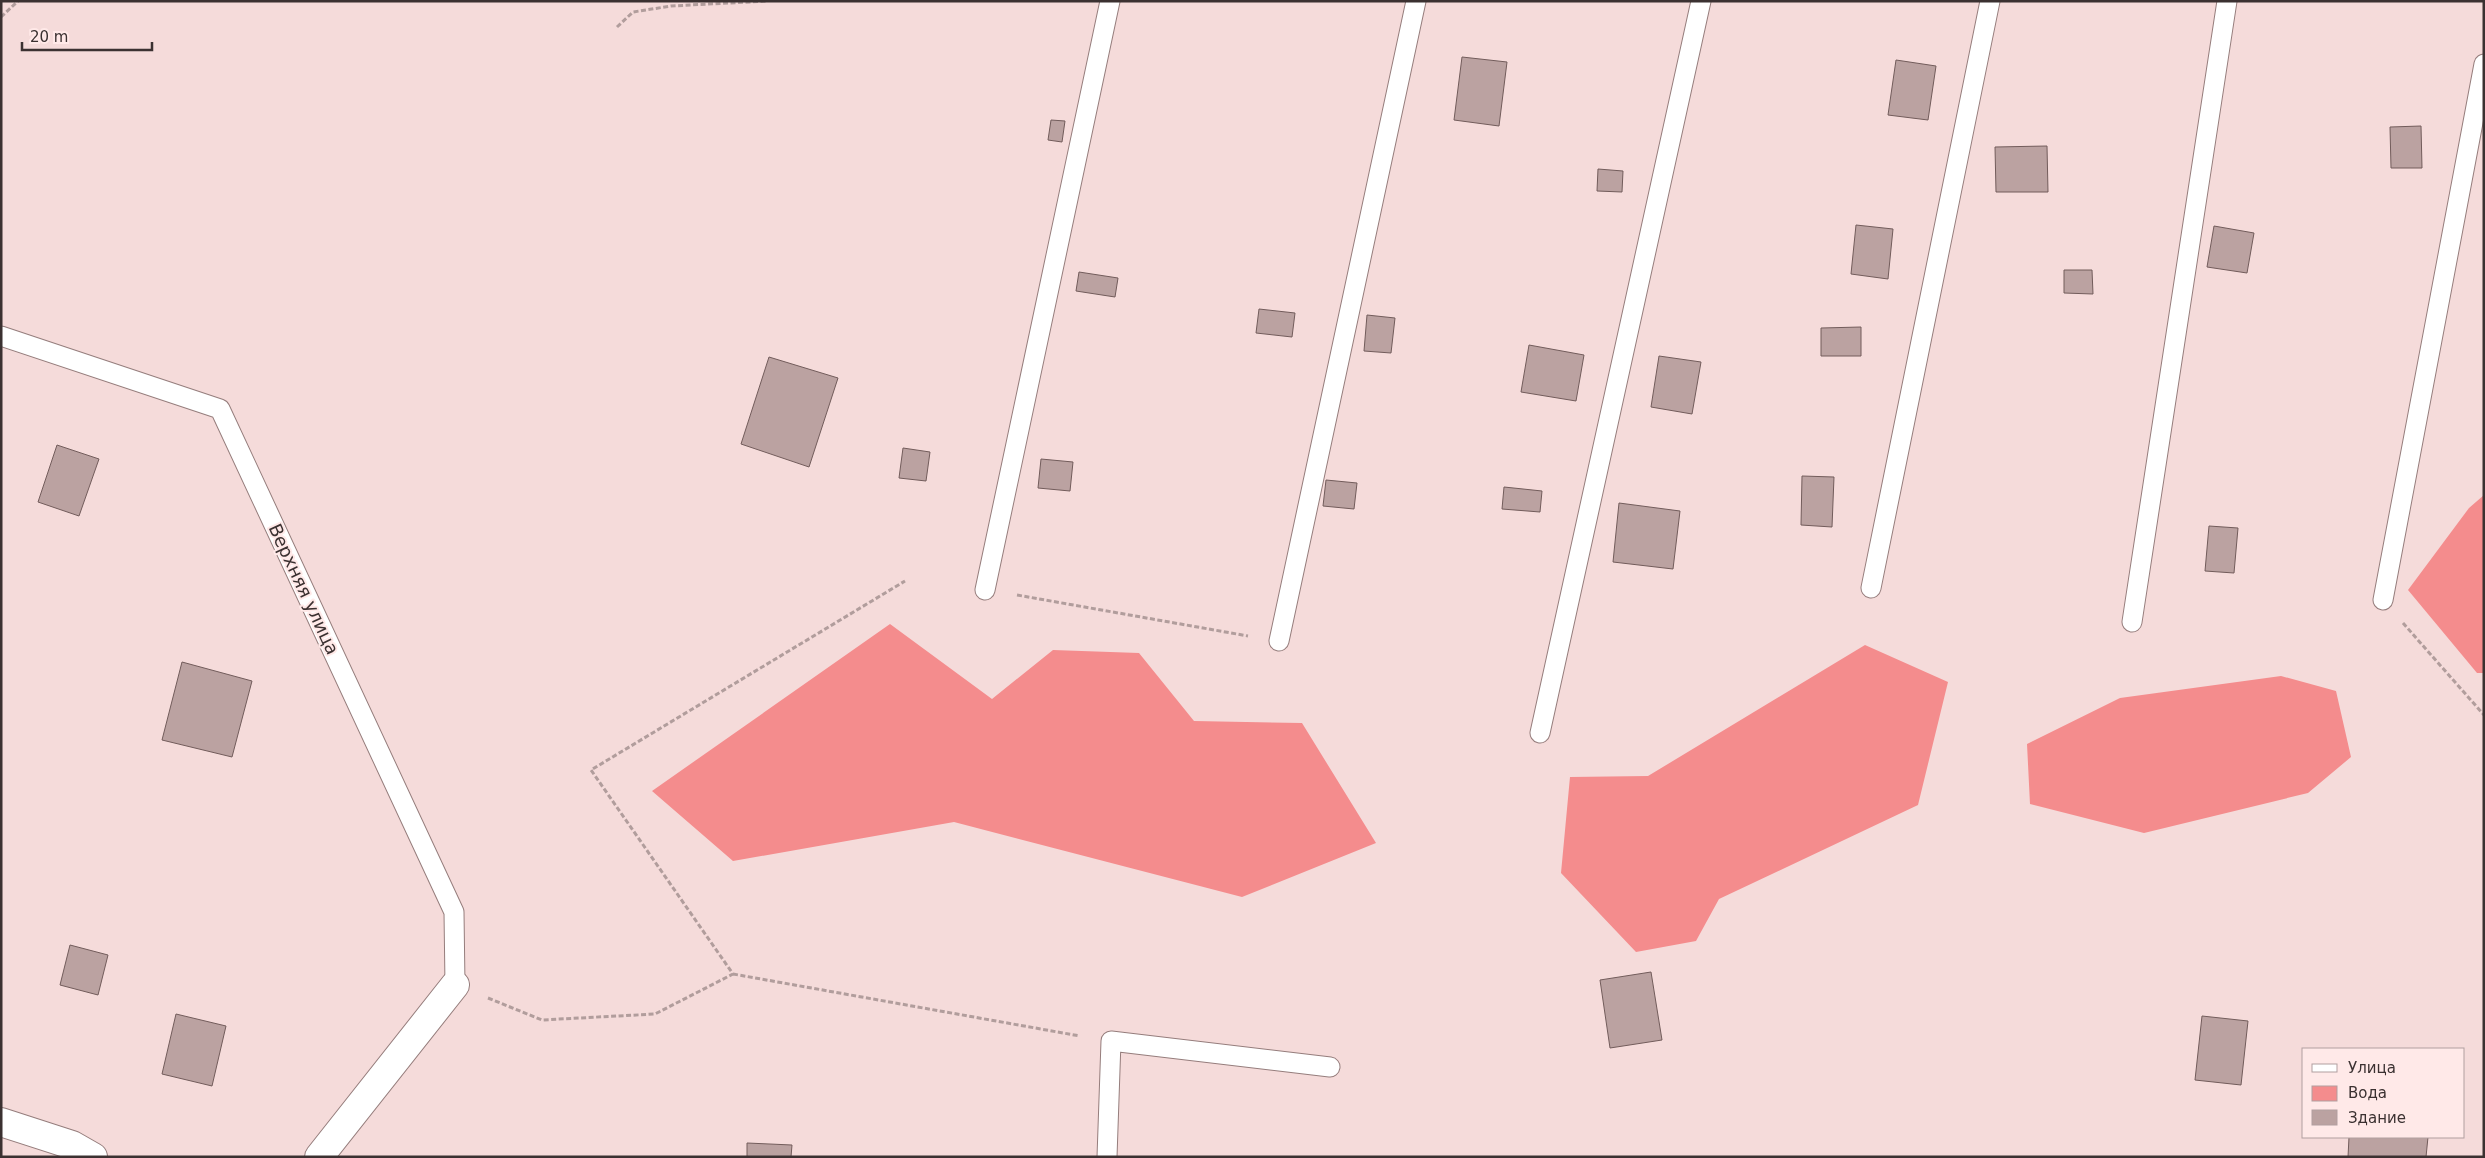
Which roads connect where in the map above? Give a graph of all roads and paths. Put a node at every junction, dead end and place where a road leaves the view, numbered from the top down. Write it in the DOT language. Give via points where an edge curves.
graph roads {
  1 [pos="18,1"];
  2 [pos="768,1"];
  3 [pos="1110,1"];
  4 [pos="1416,1"];
  5 [pos="1701,1"];
  6 [pos="1990,1"];
  7 [pos="2227,1"];
  8 [pos="1,18"];
  9 [pos="617,28"];
  10 [pos="2484,64"];
  11 [pos="1,336"];
  12 [pos="905,581"];
  13 [pos="1871,588"];
  14 [pos="985,590"];
  15 [pos="2383,600"];
  16 [pos="2132,622"];
  17 [pos="1279,642"];
  18 [pos="2484,715"];
  19 [pos="1540,733"];
  20 [pos="733,974"];
  21 [pos="455,985"];
  22 [pos="1111,1041"];
  23 [pos="1330,1067"];
  24 [pos="1,1122"];
  25 [pos="93,1157"];
  26 [pos="319,1157"];
  27 [pos="1107,1157"];
  1 -- 8 [label="path"];
  2 -- 9 [label="path" via="672,6 633,12"];
  3 -- 14 [label="lane"];
  4 -- 17 [label="lane"];
  5 -- 19 [label="lane"];
  6 -- 13 [label="lane"];
  7 -- 16 [label="lane"];
  10 -- 15 [label="lane"];
  11 -- 21 [label="lane, Верхняя улица" via="220,408 454,912"];
  12 -- 20 [label="path" via="591,770"];
  14 -- 17 [label="path"];
  15 -- 18 [label="path"];
  20 -- 21 [label="path" via="655,1014 542,1020"];
  20 -- 22 [label="path"];
  21 -- 26 [label="street"];
  22 -- 23 [label="lane"];
  22 -- 27 [label="lane"];
  24 -- 25 [label="street" via="72,1145"];
}
